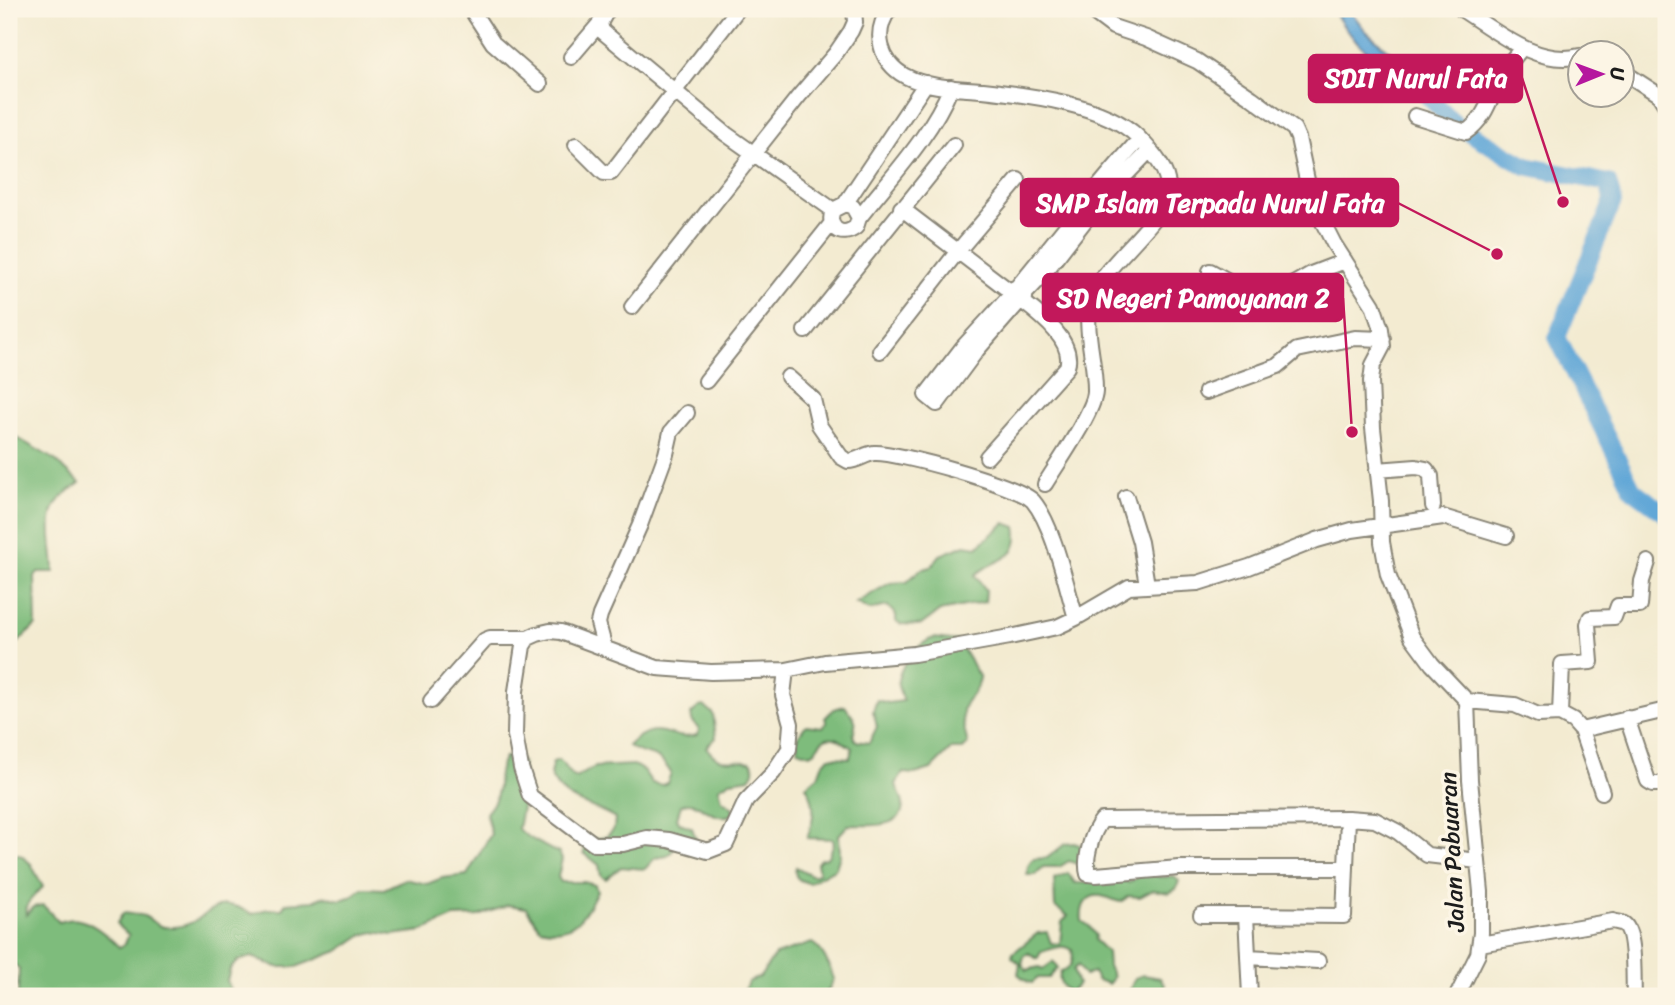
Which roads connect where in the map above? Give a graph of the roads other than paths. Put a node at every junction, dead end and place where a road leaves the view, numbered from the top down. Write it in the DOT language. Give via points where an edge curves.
graph roads {
  1 [pos="471,9"];
  2 [pos="608,9"];
  3 [pos="738,9"];
  4 [pos="854,9"];
  5 [pos="890,9"];
  6 [pos="1089,9"];
  7 [pos="1461,9"];
  8 [pos="600,23"];
  9 [pos="1522,48"];
  10 [pos="572,57"];
  11 [pos="1566,58"];
  12 [pos="1636,80"];
  13 [pos="540,83"];
  14 [pos="926,83"];
  15 [pos="951,88"];
  16 [pos="675,92"];
  17 [pos="1666,106"];
  18 [pos="1415,116"];
  19 [pos="1140,139"];
  20 [pos="576,145"];
  21 [pos="954,145"];
  22 [pos="1150,150"];
  23 [pos="753,154"];
  24 [pos="1115,176"];
  25 [pos="1018,180"];
  26 [pos="901,208"];
  27 [pos="836,213"];
  28 [pos="859,218"];
  29 [pos="958,251"];
  30 [pos="1345,261"];
  31 [pos="1210,271"];
  32 [pos="1017,295"];
  33 [pos="632,307"];
  34 [pos="805,331"];
  35 [pos="1383,339"];
  36 [pos="880,351"];
  37 [pos="962,359"];
  38 [pos="788,377"];
  39 [pos="706,381"];
  40 [pos="1206,393"];
  41 [pos="687,414"];
  42 [pos="987,457"];
  43 [pos="1377,470"];
  44 [pos="1045,485"];
  45 [pos="1126,497"];
  46 [pos="1433,506"];
  47 [pos="1381,525"];
  48 [pos="1506,536"];
  49 [pos="1648,562"];
  50 [pos="1147,585"];
  51 [pos="1076,618"];
  52 [pos="528,638"];
  53 [pos="605,649"];
  54 [pos="786,670"];
  55 [pos="431,701"];
  56 [pos="1467,701"];
  57 [pos="1666,710"];
  58 [pos="1627,718"];
  59 [pos="1573,723"];
  60 [pos="1666,784"];
  61 [pos="1602,792"];
  62 [pos="1348,818"];
  63 [pos="1478,861"];
  64 [pos="1346,868"];
  65 [pos="1201,915"];
  66 [pos="1246,915"];
  67 [pos="1480,944"];
  68 [pos="1248,957"];
  69 [pos="1318,961"];
  70 [pos="1250,996"];
  71 [pos="1457,996"];
  72 [pos="1634,996"];
  1 -- 13 [label="street" via="493,43"];
  2 -- 8 [label="street"];
  3 -- 16 [label="street"];
  4 -- 23 [label="street" via="855,22 836,53"];
  5 -- 14 [label="street" via="881,27 883,53 906,76"];
  6 -- 30 [label="street" via="1113,27 1197,61 1290,126 1298,138 1311,199"];
  7 -- 9 [label="street"];
  8 -- 10 [label="street"];
  8 -- 16 [label="street" via="602,31"];
  9 -- 11 [label="street"];
  9 -- 18 [label="street" via="1500,77 1485,113 1468,131"];
  12 -- 17 [label="street" via="1659,95"];
  14 -- 15 [label="street"];
  14 -- 27 [label="street"];
  15 -- 19 [label="street" via="1011,93 1073,106 1114,119"];
  15 -- 28 [label="street" via="926,133"];
  16 -- 20 [label="street" via="611,173 604,173"];
  16 -- 23 [label="street"];
  19 -- 22 [label="street"];
  19 -- 24 [label="street"];
  21 -- 26 [label="street"];
  22 -- 24 [label="street"];
  22 -- 44 [label="street" via="1167,174 1168,195 1162,209 1093,293 1088,315 1095,393 1090,411"];
  23 -- 27 [label="street"];
  23 -- 33 [label="street"];
  24 -- 32 [label="street"];
  25 -- 29 [label="street"];
  26 -- 29 [label="street"];
  26 -- 34 [label="street"];
  27 -- 28 [label="street" via="853,207"];
  27 -- 28 [label="street" via="838,231 848,233"];
  27 -- 39 [label="street"];
  29 -- 32 [label="street"];
  29 -- 36 [label="street"];
  30 -- 31 [label="street" via="1266,297"];
  30 -- 35 [label="street" via="1373,305"];
  32 -- 37 [label="street"];
  32 -- 42 [label="street" via="1052,325 1069,361"];
  35 -- 40 [label="street" via="1355,338 1297,350 1279,366"];
  35 -- 43 [label="street" via="1371,371"];
  38 -- 51 [label="street" via="813,399 819,425 848,461 875,453 903,456 996,482 1032,500 1047,526"];
  41 -- 53 [label="street" via="671,432 640,525 600,615"];
  43 -- 46 [label="street" via="1426,469 1432,476"];
  43 -- 47 [label="street"];
  45 -- 50 [label="street"];
  47 -- 48 [label="street" via="1443,517"];
  47 -- 50 [label="street" via="1334,534 1198,583"];
  47 -- 56 [label="street" via="1388,575 1412,637"];
  49 -- 59 [label="street" via="1640,606 1618,606 1614,617 1591,618 1591,662 1562,664"];
  50 -- 51 [label="street" via="1129,587"];
  51 -- 54 [label="street" via="1010,638"];
  52 -- 53 [label="street" via="561,632"];
  52 -- 54 [label="street" via="516,691 515,735 528,792 594,844 647,838 708,851 726,844 746,801 773,774 789,749 791,724 783,695"];
  52 -- 55 [label="street" via="485,640"];
  53 -- 54 [label="street" via="657,668 711,673"];
  56 -- 59 [label="street" via="1515,705"];
  56 -- 63 [label="street, Jalan Pabuaran"];
  57 -- 58 [label="street"];
  58 -- 59 [label="street"];
  58 -- 60 [label="street" via="1648,781"];
  59 -- 61 [label="street"];
  62 -- 63 [label="street" via="1375,820 1427,855"];
  62 -- 64 [label="street"];
  62 -- 64 [label="street" via="1102,820 1086,867 1088,874 1096,875 1179,867"];
  63 -- 67 [label="street, Jalan Pabuaran"];
  64 -- 66 [label="street" via="1344,916"];
  65 -- 66 [label="street"];
  66 -- 68 [label="street"];
  67 -- 71 [label="street, Jalan Pabuaran"];
  67 -- 72 [label="street" via="1620,923 1627,928 1632,945"];
  68 -- 69 [label="street"];
  68 -- 70 [label="street"];
}
